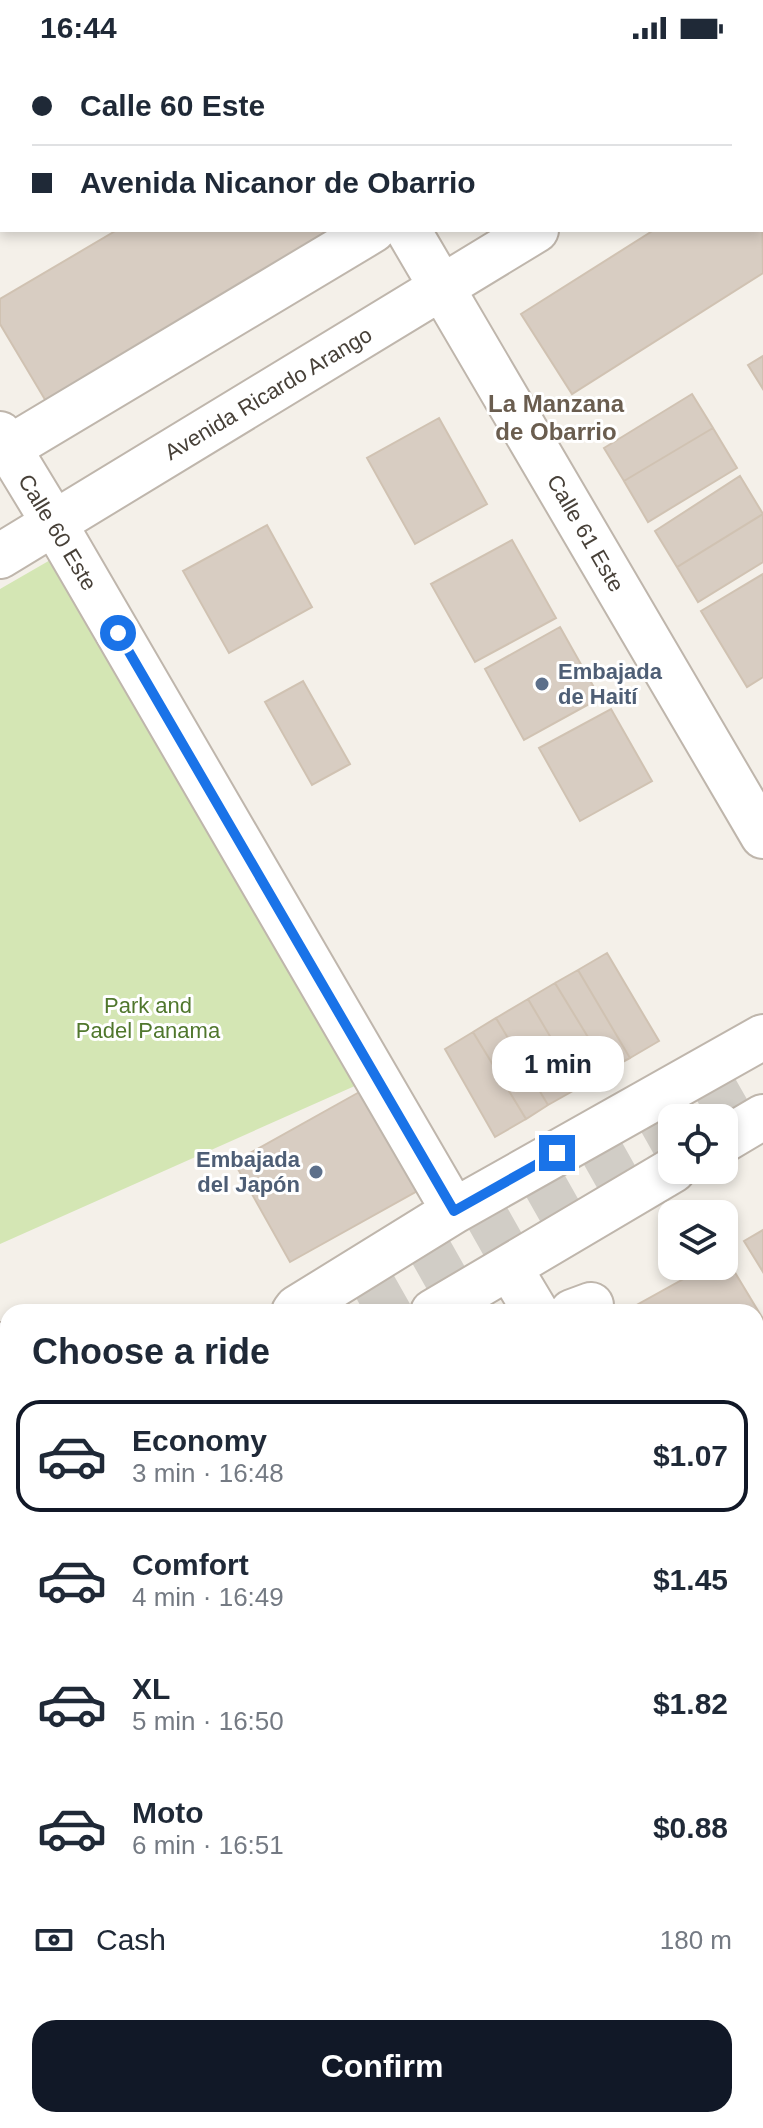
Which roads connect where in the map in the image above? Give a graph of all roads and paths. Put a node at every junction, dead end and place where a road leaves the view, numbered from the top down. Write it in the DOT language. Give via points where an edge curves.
graph roads {
  1 [pos="370,232"];
  2 [pos="409,232"];
  3 [pos="533,232"];
  4 [pos="442,286"];
  5 [pos="4,441"];
  6 [pos="54,523"];
  7 [pos="0,556"];
  8 [pos="763,836"];
  9 [pos="763,1037"];
  10 [pos="763,1117"];
  11 [pos="738,1132"];
  12 [pos="658,1179"];
  13 [pos="454,1211"];
  14 [pos="509,1267"];
  15 [pos="303,1304"];
  16 [pos="447,1304"];
  17 [pos="531,1304"];
  1 -- 5 [label="street"];
  2 -- 4 [label="street, Calle 61 Este"];
  3 -- 4 [label="street, Avenida Ricardo Arango"];
  4 -- 6 [label="street, Avenida Ricardo Arango"];
  4 -- 8 [label="street, Calle 61 Este"];
  5 -- 6 [label="street, Calle 60 Este"];
  6 -- 7 [label="street, Avenida Ricardo Arango"];
  6 -- 13 [label="street, Calle 60 Este"];
  9 -- 13 [label="street"];
  10 -- 11 [label="street"];
  12 -- 14 [label="street"];
  13 -- 15 [label="street"];
  14 -- 16 [label="street"];
  14 -- 17 [label="street"];
}
